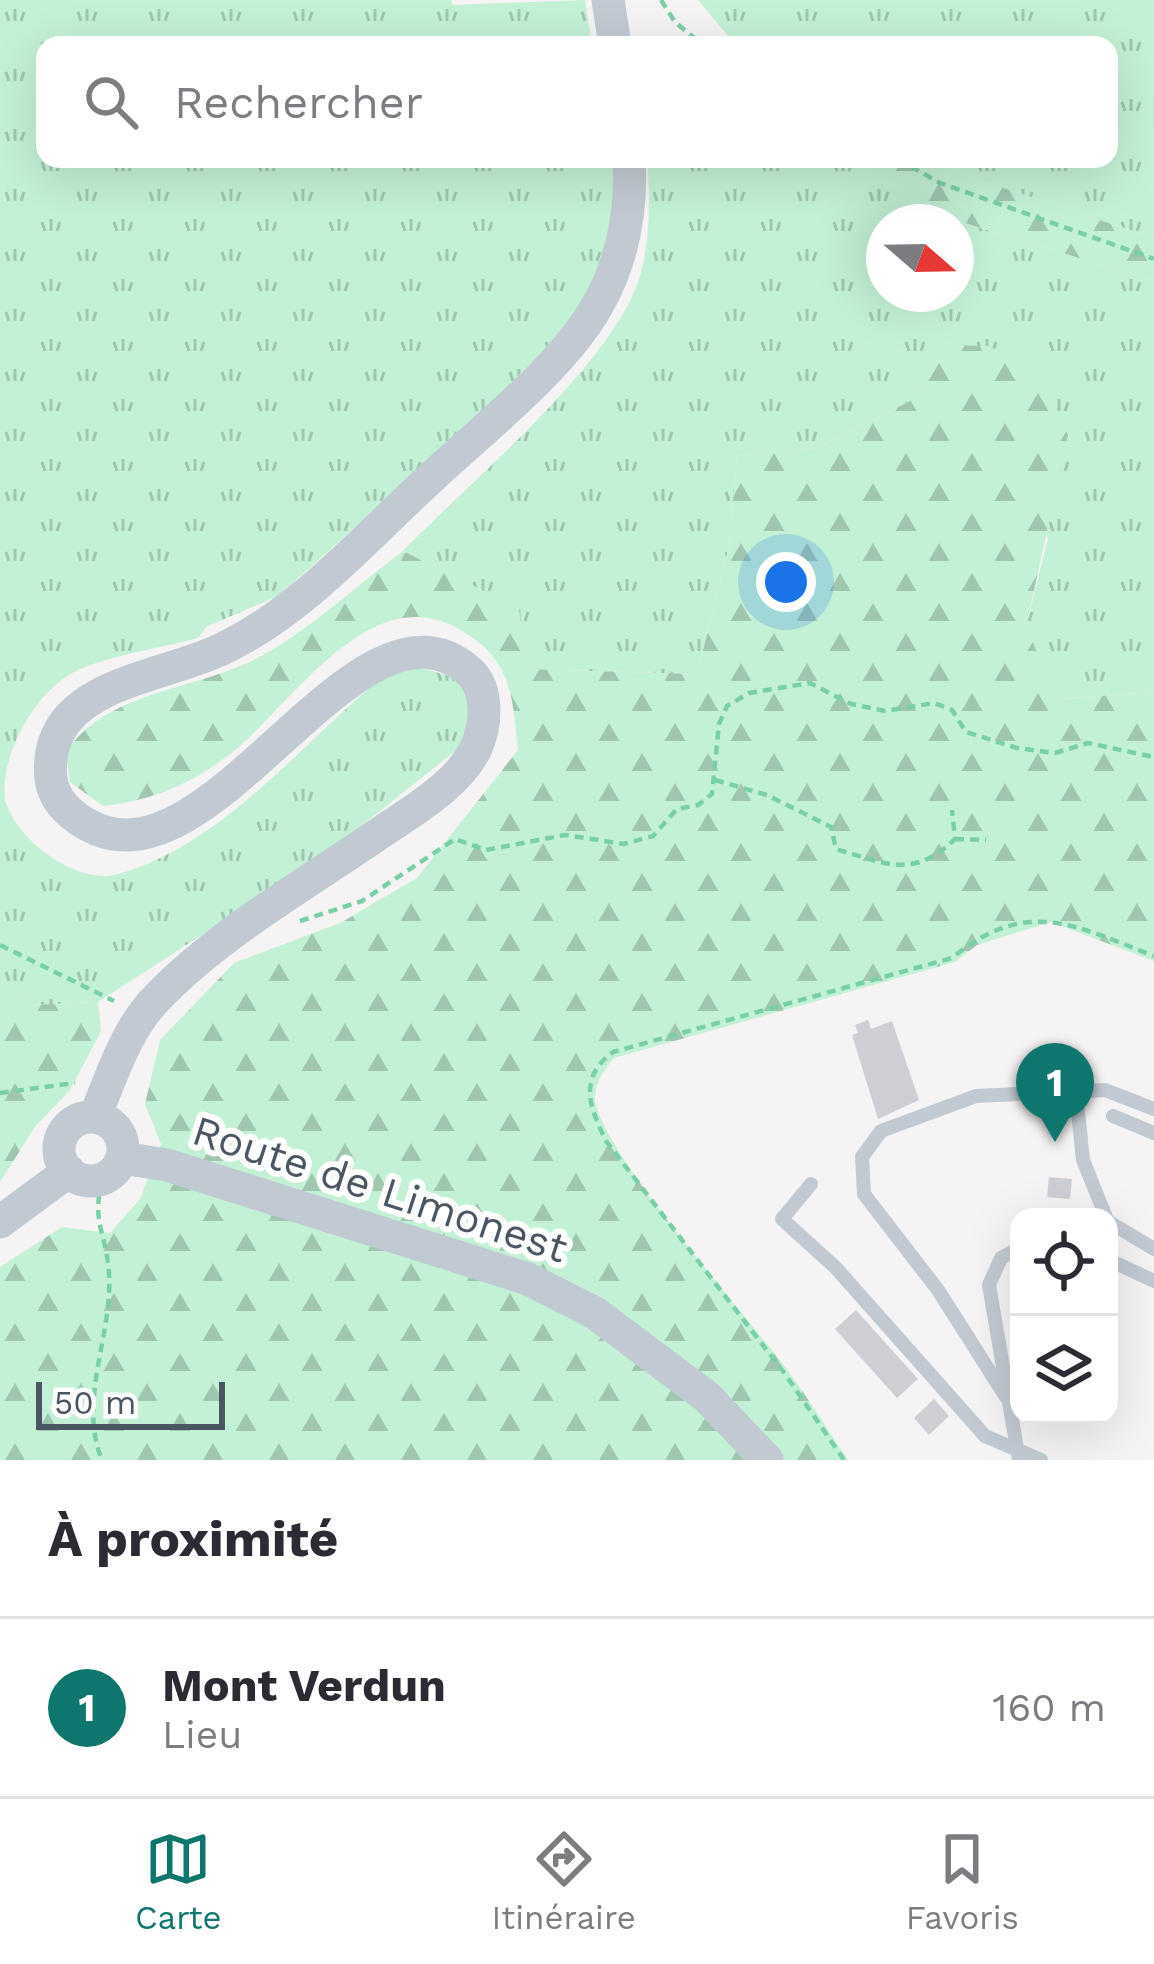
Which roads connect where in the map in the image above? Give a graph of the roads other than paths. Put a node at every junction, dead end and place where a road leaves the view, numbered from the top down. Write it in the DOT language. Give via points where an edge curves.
graph roads {
  1 [pos="608,0"];
  2 [pos="614,36"];
  3 [pos="630,168"];
  4 [pos="1076,1092"];
  5 [pos="1154,1109"];
  6 [pos="95,1116"];
  7 [pos="1113,1116"];
  8 [pos="1154,1132"];
  9 [pos="97,1170"];
  10 [pos="811,1184"];
  11 [pos="1102,1208"];
  12 [pos="0,1222"];
  13 [pos="1118,1227"];
  14 [pos="1154,1249"];
  15 [pos="1010,1253"];
  16 [pos="1118,1264"];
  17 [pos="1154,1281"];
  18 [pos="1006,1397"];
  19 [pos="1018,1454"];
  20 [pos="767,1460"];
  21 [pos="1041,1460"];
  1 -- 2 [label="street"];
  3 -- 6 [label="street" via="621,255 596,310 520,396 288,609 223,649 92,699 66,721 52,747 51,784 67,813 102,832 135,834 227,788 346,684 400,651 454,660 476,676 485,708 475,751 432,797 217,946 139,1017"];
  4 -- 5 [label="lane" via="1106,1090"];
  4 -- 11 [label="lane" via="1083,1160"];
  4 -- 18 [label="lane" via="976,1096 881,1131 862,1157 864,1194"];
  6 -- 9 [label="street" via="119,1132"];
  6 -- 9 [label="street" via="69,1125 59,1151"];
  7 -- 8 [label="lane"];
  9 -- 12 [label="street"];
  9 -- 20 [label="street, Route de Limonest" via="167,1165 528,1279 595,1312 707,1397"];
  10 -- 19 [label="lane" via="782,1219 986,1436"];
  13 -- 14 [label="lane"];
  15 -- 18 [label="lane" via="989,1285"];
  16 -- 17 [label="lane"];
  18 -- 19 [label="lane"];
  19 -- 21 [label="lane"];
}
